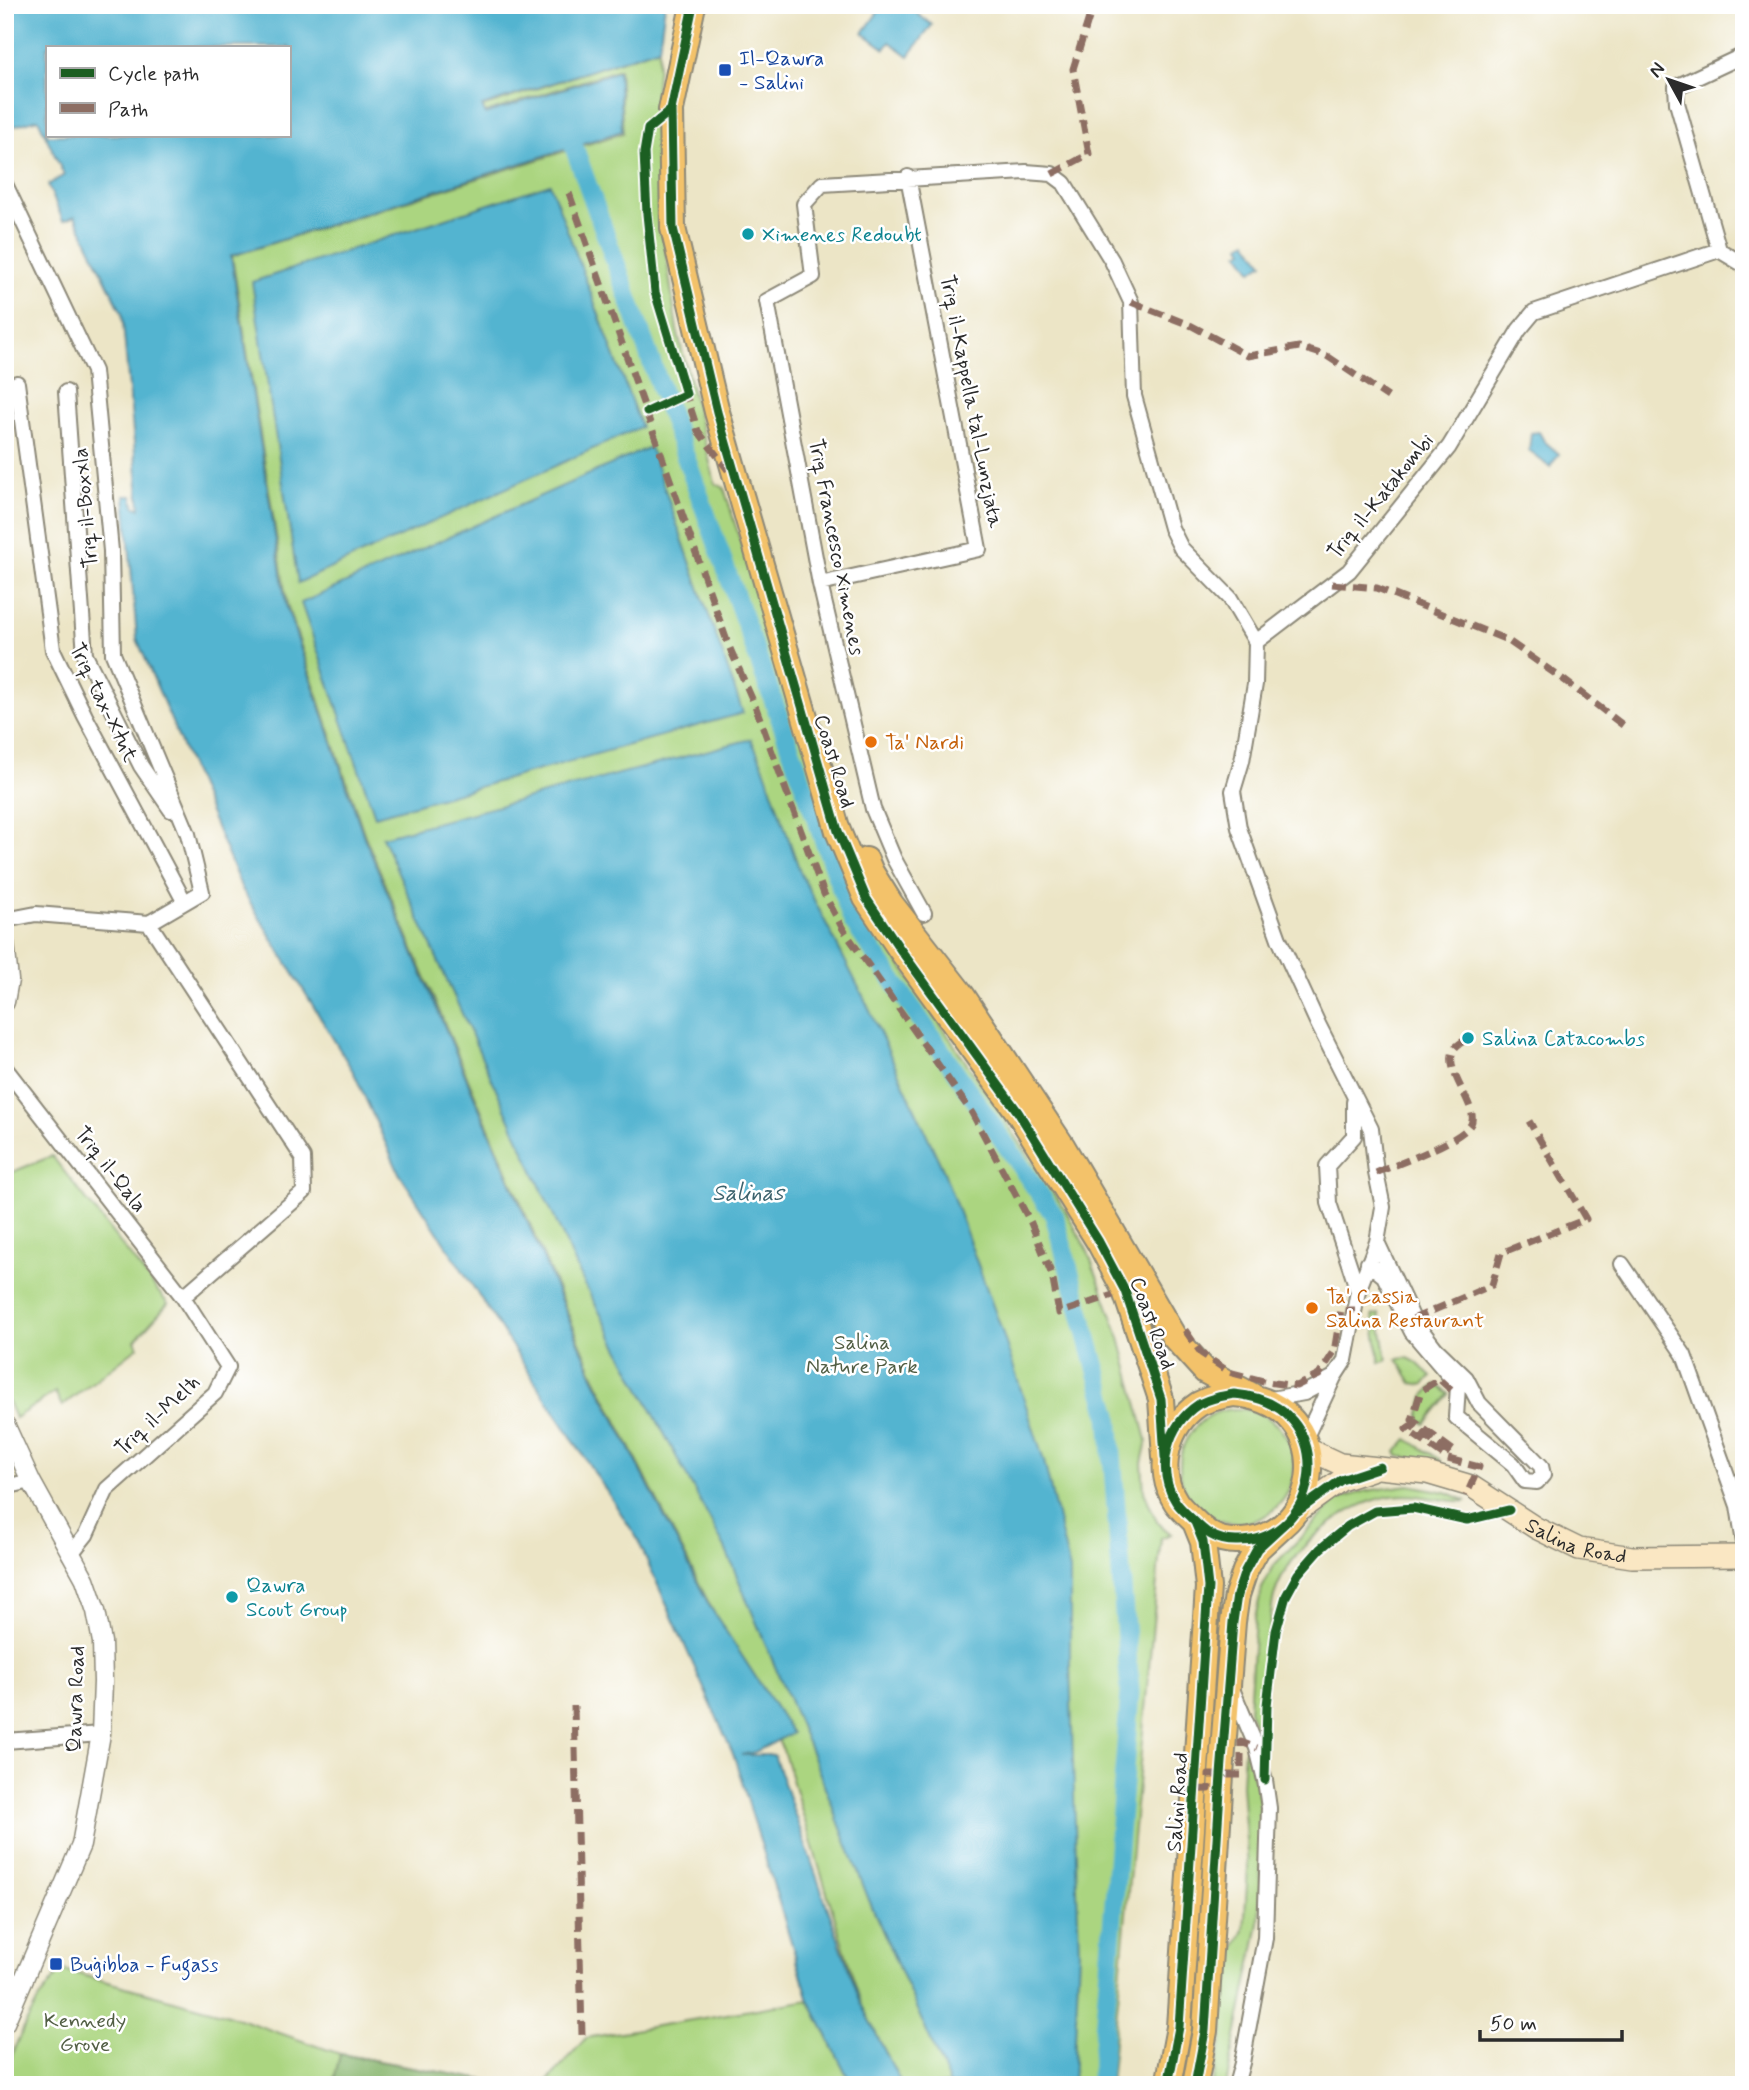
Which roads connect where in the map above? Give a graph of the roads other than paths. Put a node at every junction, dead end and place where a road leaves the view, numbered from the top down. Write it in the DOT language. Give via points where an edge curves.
graph roads {
  1 [pos="693,5"];
  2 [pos="707,5"];
  3 [pos="1744,55"];
  4 [pos="908,177"];
  5 [pos="5,184"];
  6 [pos="1719,250"];
  7 [pos="1744,265"];
  8 [pos="17,383"];
  9 [pos="66,392"];
  10 [pos="820,584"];
  11 [pos="1256,642"];
  12 [pos="188,834"];
  13 [pos="184,901"];
  14 [pos="924,913"];
  15 [pos="5,920"];
  16 [pos="149,923"];
  17 [pos="5,943"];
  18 [pos="5,1002"];
  19 [pos="5,1068"];
  20 [pos="1353,1097"];
  21 [pos="1377,1242"];
  22 [pos="1368,1263"];
  23 [pos="1622,1264"];
  24 [pos="1358,1291"];
  25 [pos="183,1297"];
  26 [pos="1334,1377"];
  27 [pos="1259,1398"];
  28 [pos="5,1424"];
  29 [pos="1306,1444"];
  30 [pos="1165,1457"];
  31 [pos="1380,1467"];
  32 [pos="31,1481"];
  33 [pos="5,1487"];
  34 [pos="1288,1520"];
  35 [pos="1195,1522"];
  36 [pos="1744,1543"];
  37 [pos="70,1555"];
  38 [pos="1744,1556"];
  39 [pos="1228,1678"];
  40 [pos="101,1734"];
  41 [pos="5,1741"];
  42 [pos="6,2020"];
  43 [pos="1168,2085"];
  44 [pos="1195,2085"];
  45 [pos="1236,2085"];
  1 -- 30 [label="highway, Coast Road" via="671,110 673,228 717,412 838,831 866,898 1018,1112 1125,1291 1161,1399"];
  2 -- 27 [label="highway, Coast Road" via="687,101 685,225 710,347 843,803 871,872 962,996 1063,1147 1174,1337 1205,1371"];
  3 -- 6 [label="street" via="1676,87"];
  4 -- 10 [label="street, Triq Francesco Ximenes" via="821,184 804,204 813,276 767,301"];
  4 -- 10 [label="street, Triq il-Kappella tal-Lunzjata" via="979,549"];
  4 -- 11 [label="street" via="1027,172 1052,174 1064,183 1112,261 1131,302 1135,396 1171,528 1181,548 1230,598"];
  5 -- 12 [label="street, Triq il-Boxxla" via="94,371 111,551 113,654"];
  6 -- 7 [label="street"];
  6 -- 11 [label="street, Triq il-Katakombi" via="1534,312 1449,447 1349,571"];
  8 -- 13 [label="street, Triq tax-Xtut" via="53,650"];
  9 -- 12 [label="street, Triq il-Boxxla" via="85,655 141,766"];
  10 -- 14 [label="street, Triq Francesco Ximenes" via="873,809"];
  11 -- 20 [label="street" via="1255,684 1233,791 1239,828 1279,939"];
  12 -- 13 [label="street, Triq il-Boxxla" via="202,892"];
  13 -- 16 [label="street, Triq il-Boxxla"];
  15 -- 16 [label="street" via="36,914"];
  16 -- 25 [label="street" via="303,1158 304,1192"];
  17 -- 18 [label="street" via="9,980"];
  19 -- 25 [label="street, Triq il-Qala"];
  20 -- 21 [label="street" via="1371,1129 1383,1207"];
  20 -- 24 [label="street" via="1354,1136 1327,1166 1329,1203"];
  21 -- 22 [label="street"];
  21 -- 22 [label="street" via="1413,1319 1466,1378 1479,1403 1541,1466 1543,1475 1536,1482 1525,1480 1513,1464 1456,1417 1458,1386 1412,1332 1384,1276"];
  22 -- 24 [label="street"];
  23 -- 36 [label="street" via="1684,1355 1738,1506"];
  24 -- 26 [label="street" via="1345,1360"];
  25 -- 37 [label="street, Triq il-Melħ" via="228,1367 215,1393 107,1489 86,1535"];
  26 -- 27 [label="street" via="1304,1393"];
  26 -- 29 [label="street"];
  27 -- 29 [label="highway" via="1292,1419"];
  27 -- 30 [label="highway" via="1234,1394 1201,1403 1187,1413"];
  28 -- 32 [label="street, Qawra Road"];
  29 -- 31 [label="main road, Salina Road" via="1340,1464"];
  29 -- 34 [label="highway" via="1310,1473 1305,1494"];
  30 -- 35 [label="highway" via="1166,1477 1176,1503"];
  31 -- 34 [label="main road, Salina Road" via="1341,1480"];
  31 -- 38 [label="main road, Salina Road" via="1427,1472 1471,1486 1536,1528 1579,1549 1632,1557"];
  32 -- 33 [label="street"];
  32 -- 37 [label="street, Qawra Road"];
  34 -- 35 [label="highway" via="1261,1537 1238,1542 1214,1538"];
  34 -- 39 [label="highway, Salini Road" via="1257,1549 1245,1571 1237,1595"];
  35 -- 43 [label="highway, Salini Road" via="1203,1542 1208,1587 1179,2027"];
  37 -- 40 [label="street, Qawra Road" via="85,1579 102,1642"];
  39 -- 44 [label="highway, Salini Road" via="1205,2032"];
  39 -- 45 [label="street" via="1257,1748 1269,1808 1265,1938"];
  40 -- 41 [label="street"];
  40 -- 42 [label="street, Qawra Road" via="80,1844"];
}
